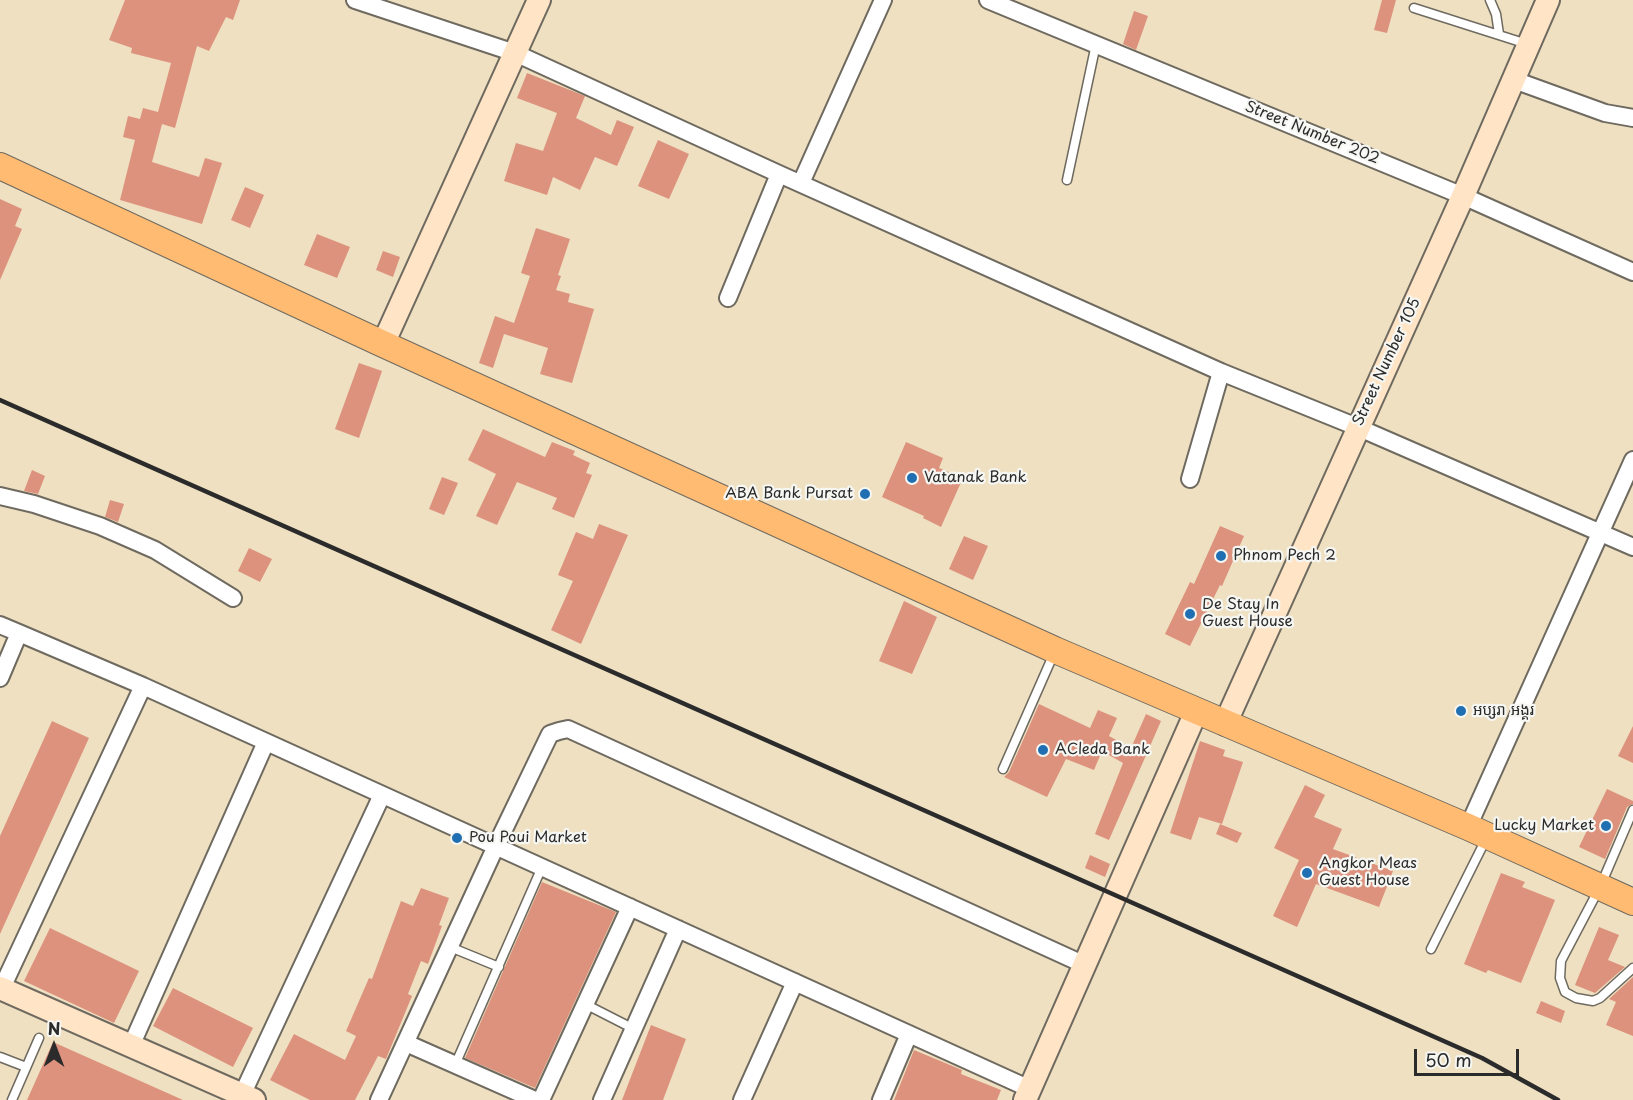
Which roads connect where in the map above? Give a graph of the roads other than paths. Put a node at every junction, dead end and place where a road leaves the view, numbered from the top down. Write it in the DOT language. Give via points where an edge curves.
graph roads {
  1 [pos="355,0"];
  2 [pos="539,0"];
  3 [pos="883,0"];
  4 [pos="988,0"];
  5 [pos="1490,0"];
  6 [pos="1548,0"];
  7 [pos="1414,8"];
  8 [pos="1499,34"];
  9 [pos="1096,44"];
  10 [pos="1530,45"];
  11 [pos="515,53"];
  12 [pos="1514,80"];
  13 [pos="1633,118"];
  14 [pos="0,166"];
  15 [pos="779,174"];
  16 [pos="1067,180"];
  17 [pos="801,183"];
  18 [pos="1463,196"];
  19 [pos="1633,272"];
  20 [pos="728,298"];
  21 [pos="383,344"];
  22 [pos="1221,372"];
  23 [pos="1357,427"];
  24 [pos="1633,460"];
  25 [pos="1190,479"];
  26 [pos="0,496"];
  27 [pos="1600,532"];
  28 [pos="1633,547"];
  29 [pos="233,598"];
  30 [pos="0,625"];
  31 [pos="20,633"];
  32 [pos="1055,650"];
  33 [pos="0,678"];
  34 [pos="143,686"];
  35 [pos="1196,711"];
  36 [pos="1225,724"];
  37 [pos="266,742"];
  38 [pos="1003,769"];
  39 [pos="382,795"];
  40 [pos="1633,810"];
  41 [pos="1478,832"];
  42 [pos="496,846"];
  43 [pos="542,867"];
  44 [pos="1600,887"];
  45 [pos="1633,901"];
  46 [pos="630,907"];
  47 [pos="678,929"];
  48 [pos="450,947"];
  49 [pos="1431,948"];
  50 [pos="1085,964"];
  51 [pos="499,967"];
  52 [pos="1633,968"];
  53 [pos="795,982"];
  54 [pos="1,990"];
  55 [pos="585,1004"];
  56 [pos="634,1029"];
  57 [pos="909,1034"];
  58 [pos="39,1038"];
  59 [pos="406,1043"];
  60 [pos="131,1046"];
  61 [pos="0,1057"];
  62 [pos="455,1065"];
  63 [pos="26,1067"];
  64 [pos="1028,1094"];
  65 [pos="248,1097"];
  66 [pos="12,1100"];
  67 [pos="379,1100"];
  68 [pos="535,1100"];
  69 [pos="541,1100"];
  70 [pos="602,1100"];
  71 [pos="742,1100"];
  72 [pos="881,1100"];
  1 -- 11 [label="street"];
  2 -- 11 [label="street"];
  3 -- 17 [label="street"];
  4 -- 9 [label="street, Street Number 202"];
  5 -- 8 [label="lane"];
  6 -- 10 [label="street, Street Number 105"];
  7 -- 8 [label="lane"];
  8 -- 10 [label="lane"];
  9 -- 16 [label="lane"];
  9 -- 18 [label="street, Street Number 202"];
  10 -- 12 [label="street, Street Number 105"];
  11 -- 15 [label="street"];
  11 -- 21 [label="street"];
  12 -- 13 [label="street" via="1605,113"];
  12 -- 18 [label="street, Street Number 105"];
  14 -- 21 [label="main road"];
  15 -- 17 [label="street"];
  15 -- 20 [label="street"];
  17 -- 22 [label="street"];
  18 -- 19 [label="street, Street Number 202"];
  18 -- 23 [label="street, Street Number 105"];
  21 -- 32 [label="main road"];
  22 -- 23 [label="street"];
  22 -- 25 [label="street"];
  23 -- 27 [label="street"];
  23 -- 36 [label="street, Street Number 105"];
  24 -- 27 [label="street"];
  26 -- 29 [label="street" via="78,519 155,550"];
  27 -- 28 [label="street"];
  27 -- 41 [label="street"];
  30 -- 31 [label="street"];
  31 -- 33 [label="street"];
  31 -- 34 [label="street"];
  32 -- 35 [label="main road"];
  32 -- 38 [label="lane"];
  34 -- 37 [label="street"];
  34 -- 54 [label="street"];
  35 -- 36 [label="main road"];
  35 -- 50 [label="street"];
  36 -- 41 [label="main road"];
  37 -- 39 [label="street"];
  37 -- 60 [label="street"];
  39 -- 42 [label="street"];
  39 -- 65 [label="street"];
  40 -- 44 [label="lane"];
  41 -- 44 [label="main road"];
  41 -- 49 [label="lane"];
  42 -- 43 [label="street"];
  42 -- 48 [label="street"];
  42 -- 50 [label="street" via="550,734 568,729"];
  43 -- 46 [label="street"];
  43 -- 51 [label="lane"];
  44 -- 45 [label="main road"];
  44 -- 52 [label="lane" via="1561,961 1560,978 1565,992 1576,998 1600,998"];
  46 -- 47 [label="street"];
  46 -- 55 [label="street"];
  47 -- 53 [label="street"];
  47 -- 56 [label="street"];
  48 -- 51 [label="lane"];
  48 -- 59 [label="street"];
  50 -- 64 [label="street"];
  51 -- 62 [label="lane"];
  53 -- 57 [label="street"];
  53 -- 71 [label="street"];
  54 -- 60 [label="street"];
  55 -- 56 [label="lane"];
  55 -- 69 [label="street"];
  56 -- 70 [label="street"];
  57 -- 64 [label="street"];
  57 -- 72 [label="street"];
  58 -- 63 [label="lane"];
  59 -- 62 [label="street"];
  59 -- 67 [label="street"];
  60 -- 65 [label="street"];
  61 -- 63 [label="lane"];
  62 -- 68 [label="street"];
  63 -- 66 [label="lane"];
}
